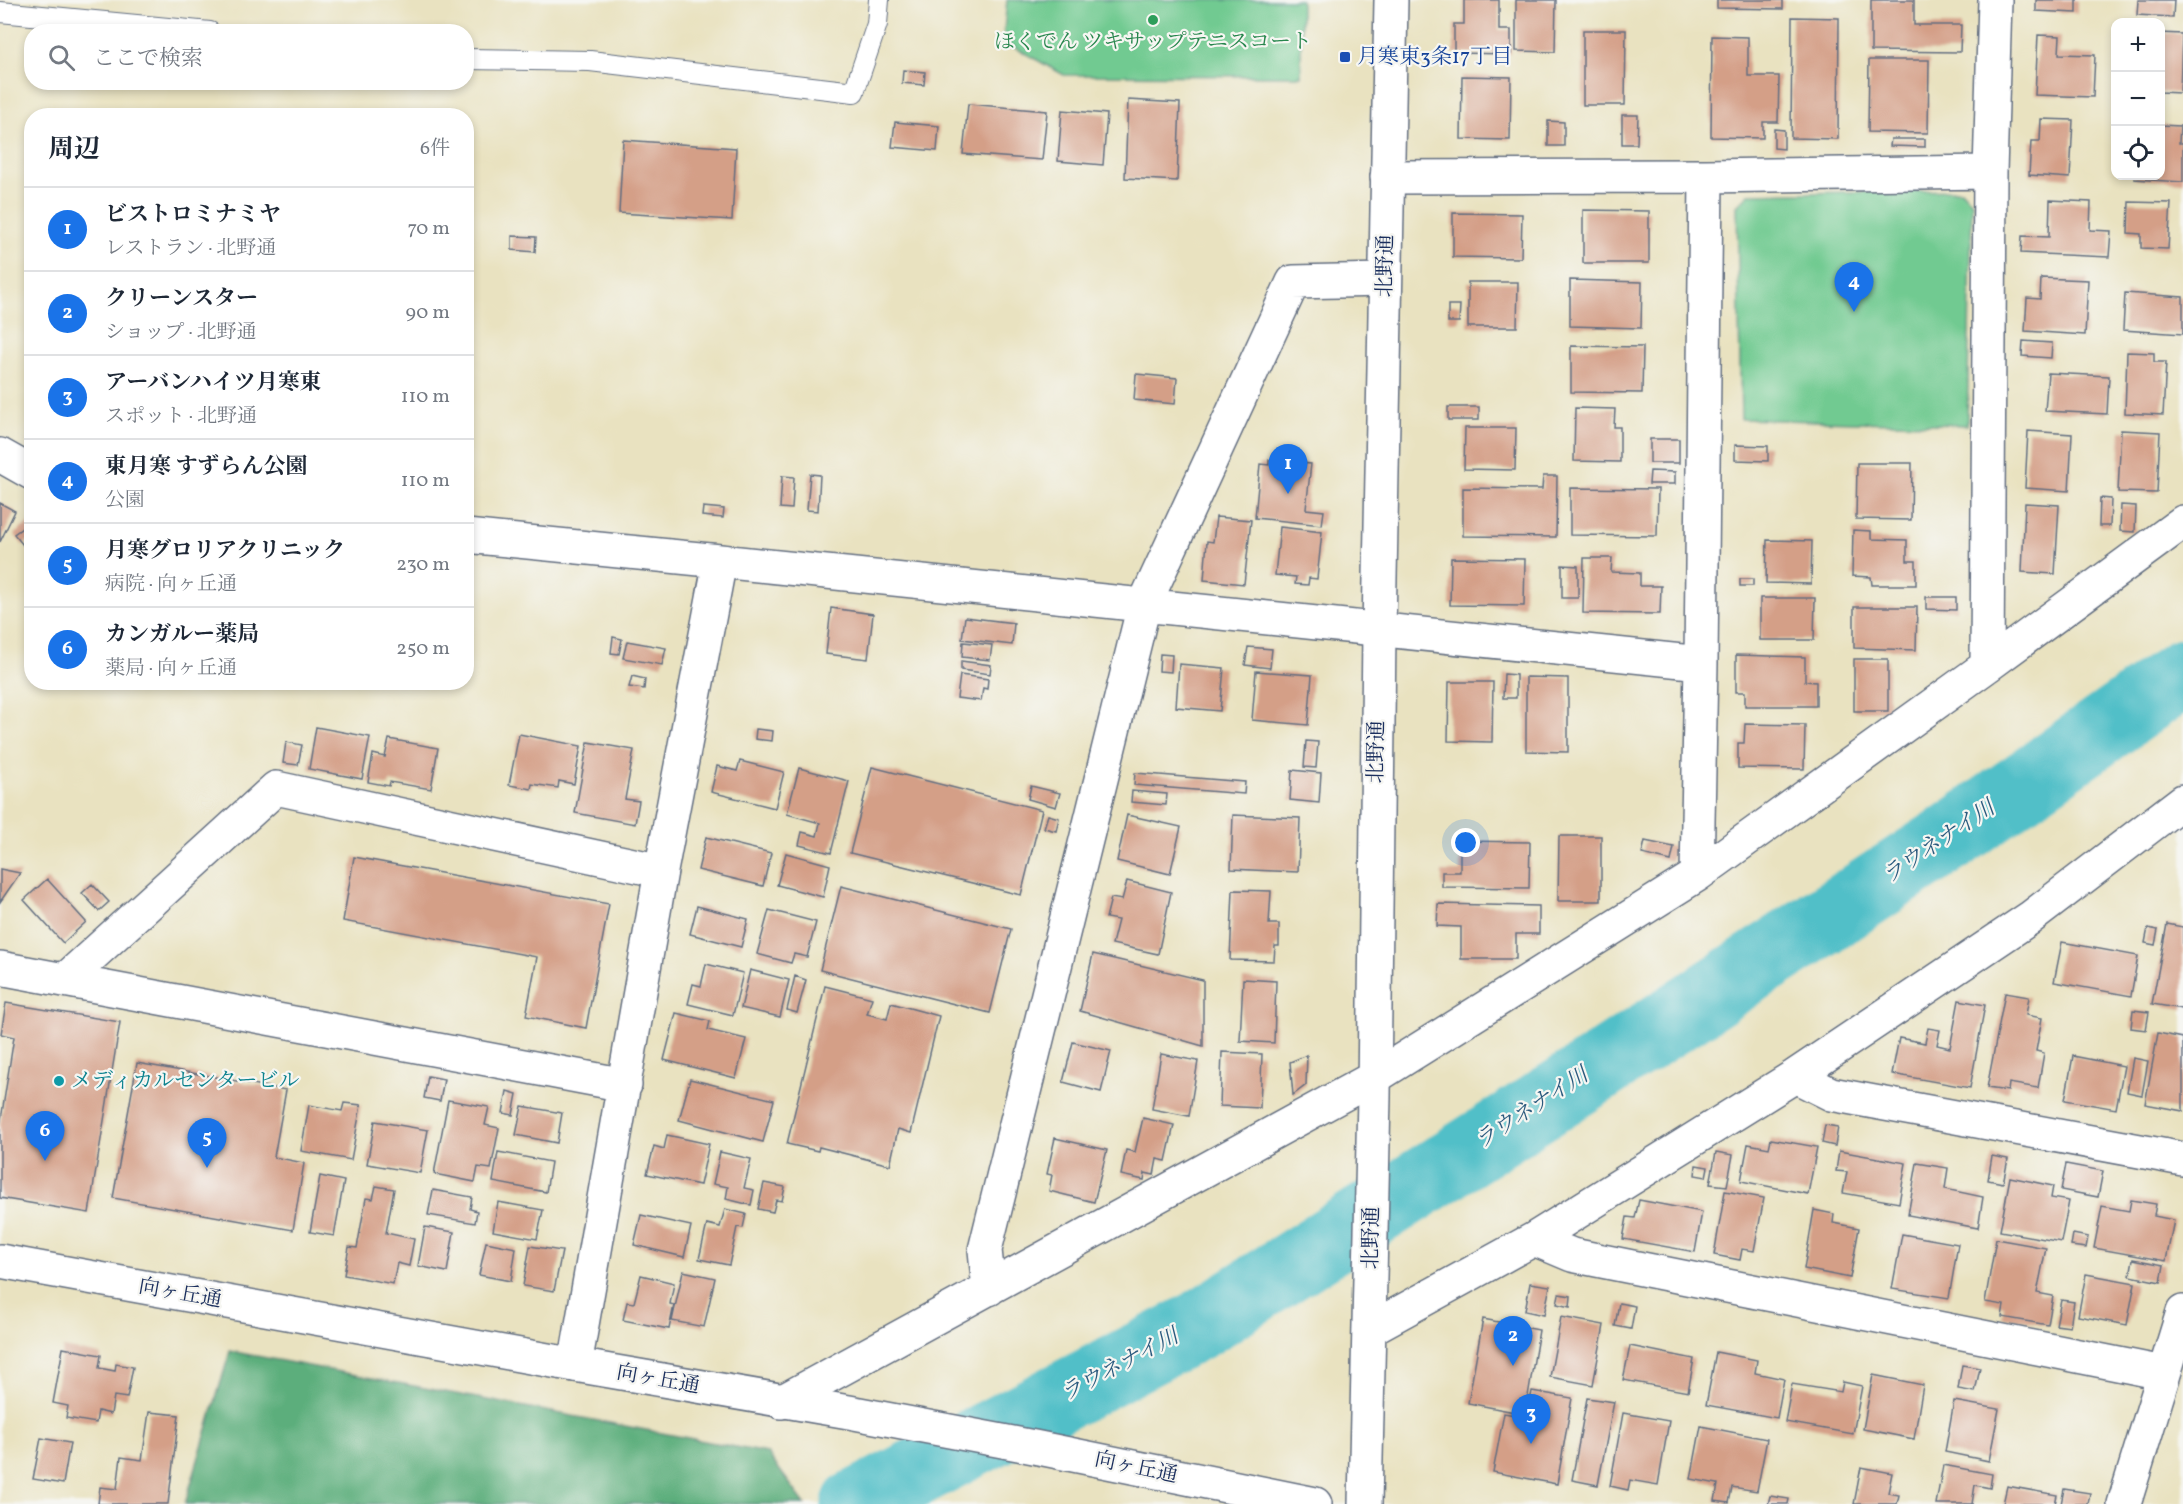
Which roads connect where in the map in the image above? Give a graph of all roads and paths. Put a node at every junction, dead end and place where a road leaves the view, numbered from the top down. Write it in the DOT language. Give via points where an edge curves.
graph roads {
  1 [pos="879,0"];
  2 [pos="1391,0"];
  3 [pos="1995,0"];
  4 [pos="0,12"];
  5 [pos="126,24"];
  6 [pos="474,59"];
  7 [pos="1990,172"];
  8 [pos="1706,176"];
  9 [pos="1387,177"];
  10 [pos="1385,280"];
  11 [pos="0,455"];
  12 [pos="24,468"];
  13 [pos="2183,522"];
  14 [pos="474,537"];
  15 [pos="720,561"];
  16 [pos="1144,605"];
  17 [pos="1379,630"];
  18 [pos="1701,663"];
  19 [pos="1987,666"];
  20 [pos="2183,801"];
  21 [pos="661,871"];
  22 [pos="1697,875"];
  23 [pos="0,968"];
  24 [pos="65,980"];
  25 [pos="1795,1076"];
  26 [pos="625,1085"];
  27 [pos="1375,1087"];
  28 [pos="2183,1159"];
  29 [pos="1534,1239"];
  30 [pos="0,1262"];
  31 [pos="989,1289"];
  32 [pos="2183,1312"];
  33 [pos="1370,1315"];
  34 [pos="575,1365"];
  35 [pos="2163,1373"];
  36 [pos="781,1402"];
  37 [pos="1315,1504"];
  38 [pos="1365,1504"];
  39 [pos="2124,1504"];
  1 -- 6 [label="lane" via="877,24 854,92 590,61"];
  2 -- 9 [label="street, 北野通"];
  3 -- 7 [label="street"];
  4 -- 5 [label="lane"];
  7 -- 8 [label="street"];
  7 -- 19 [label="street"];
  8 -- 9 [label="street"];
  8 -- 18 [label="street"];
  9 -- 10 [label="street, 北野通"];
  10 -- 16 [label="street" via="1293,282"];
  10 -- 17 [label="street, 北野通"];
  11 -- 12 [label="street"];
  13 -- 19 [label="street"];
  14 -- 15 [label="street"];
  15 -- 16 [label="street"];
  15 -- 21 [label="street"];
  16 -- 17 [label="street"];
  16 -- 31 [label="street" via="986,1250"];
  17 -- 18 [label="street"];
  17 -- 27 [label="street, 北野通"];
  18 -- 22 [label="street"];
  19 -- 22 [label="street"];
  20 -- 25 [label="street" via="2030,918"];
  21 -- 24 [label="street" via="276,788"];
  21 -- 26 [label="street"];
  22 -- 27 [label="street"];
  23 -- 24 [label="street"];
  24 -- 26 [label="street"];
  25 -- 28 [label="street" via="1831,1094"];
  25 -- 29 [label="street"];
  26 -- 34 [label="street"];
  27 -- 31 [label="street"];
  27 -- 33 [label="street, 北野通"];
  29 -- 33 [label="street"];
  29 -- 35 [label="street" via="1572,1256"];
  30 -- 34 [label="street, 向ヶ丘通"];
  31 -- 36 [label="street"];
  32 -- 35 [label="street"];
  33 -- 38 [label="street, 北野通"];
  34 -- 36 [label="street, 向ヶ丘通"];
  35 -- 39 [label="street"];
  36 -- 37 [label="street, 向ヶ丘通" via="1034,1447"];
}
